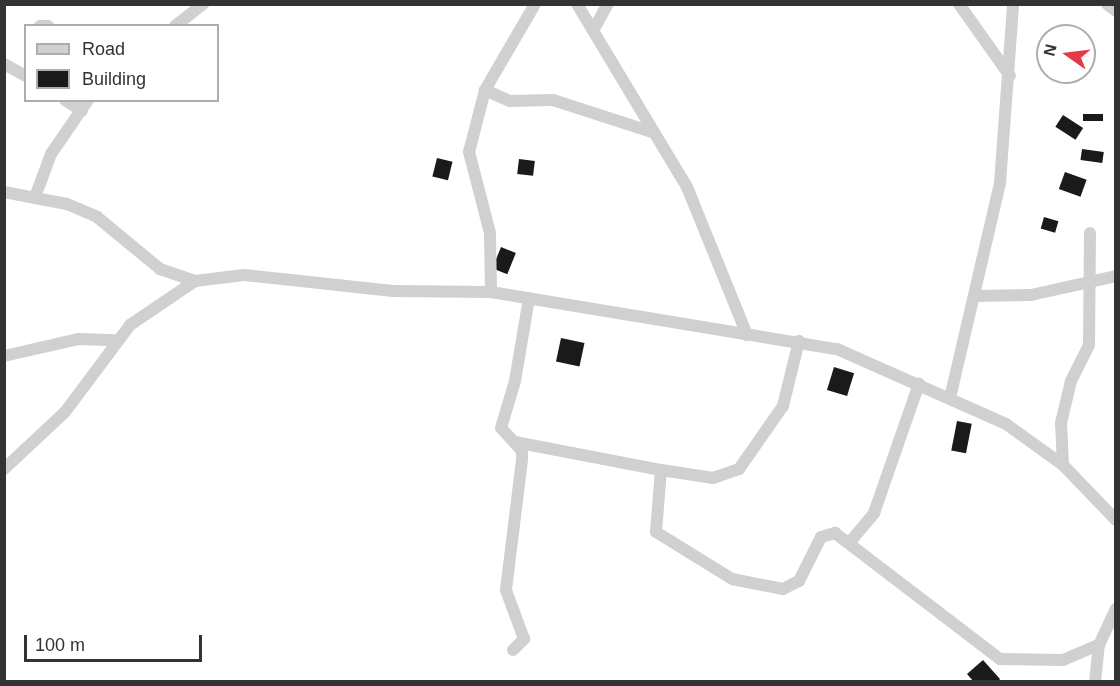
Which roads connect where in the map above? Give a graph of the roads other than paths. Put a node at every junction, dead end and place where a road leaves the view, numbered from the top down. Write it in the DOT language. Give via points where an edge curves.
graph roads {
  1 [pos="203,4"];
  2 [pos="535,4"];
  3 [pos="577,4"];
  4 [pos="608,4"];
  5 [pos="959,4"];
  6 [pos="1013,4"];
  7 [pos="1107,4"];
  8 [pos="1116,11"];
  9 [pos="178,24"];
  10 [pos="595,27"];
  11 [pos="4,64"];
  12 [pos="24,75"];
  13 [pos="1010,76"];
  14 [pos="485,90"];
  15 [pos="85,106"];
  16 [pos="652,132"];
  17 [pos="4,192"];
  18 [pos="35,197"];
  19 [pos="1090,233"];
  20 [pos="1116,276"];
  21 [pos="195,281"];
  22 [pos="1088,283"];
  23 [pos="491,292"];
  24 [pos="974,296"];
  25 [pos="529,298"];
  26 [pos="747,335"];
  27 [pos="115,340"];
  28 [pos="799,341"];
  29 [pos="4,356"];
  30 [pos="919,384"];
  31 [pos="950,398"];
  32 [pos="515,442"];
  33 [pos="1063,465"];
  34 [pos="4,469"];
  35 [pos="661,470"];
  36 [pos="1116,520"];
  37 [pos="850,542"];
  38 [pos="1116,609"];
  39 [pos="1100,645"];
  40 [pos="513,650"];
  41 [pos="1095,681"];
  1 -- 9 [label="street"];
  2 -- 14 [label="street"];
  3 -- 10 [label="street"];
  4 -- 10 [label="street"];
  5 -- 13 [label="street"];
  6 -- 13 [label="street"];
  7 -- 8 [label="street"];
  10 -- 16 [label="street"];
  11 -- 12 [label="street"];
  13 -- 24 [label="street" via="999,183"];
  14 -- 16 [label="street" via="510,101 554,100"];
  14 -- 23 [label="street" via="469,152 490,233"];
  15 -- 18 [label="street" via="51,154"];
  16 -- 26 [label="street" via="703,218"];
  17 -- 18 [label="street"];
  18 -- 21 [label="street" via="97,217 160,269"];
  19 -- 22 [label="street"];
  20 -- 22 [label="street"];
  21 -- 23 [label="street" via="244,274 393,291"];
  21 -- 27 [label="street"];
  22 -- 24 [label="street" via="1031,295"];
  22 -- 33 [label="street" via="1089,345 1071,381 1061,423"];
  23 -- 25 [label="street"];
  24 -- 31 [label="street"];
  25 -- 26 [label="street"];
  25 -- 32 [label="street" via="515,381 501,428 504,438"];
  26 -- 28 [label="street"];
  27 -- 29 [label="street" via="79,339"];
  27 -- 34 [label="street" via="65,412"];
  28 -- 30 [label="street" via="837,349"];
  28 -- 35 [label="street" via="783,406 739,469 713,478"];
  30 -- 31 [label="street"];
  30 -- 37 [label="street" via="874,513"];
  31 -- 33 [label="street" via="1006,424"];
  32 -- 35 [label="street"];
  32 -- 40 [label="street" via="522,459 506,590 524,639"];
  33 -- 36 [label="street"];
  35 -- 37 [label="street" via="656,532 732,579 783,589 799,581 827,533"];
  37 -- 39 [label="street" via="980,650 1000,659 1063,660"];
  38 -- 39 [label="street"];
  39 -- 41 [label="street"];
}
